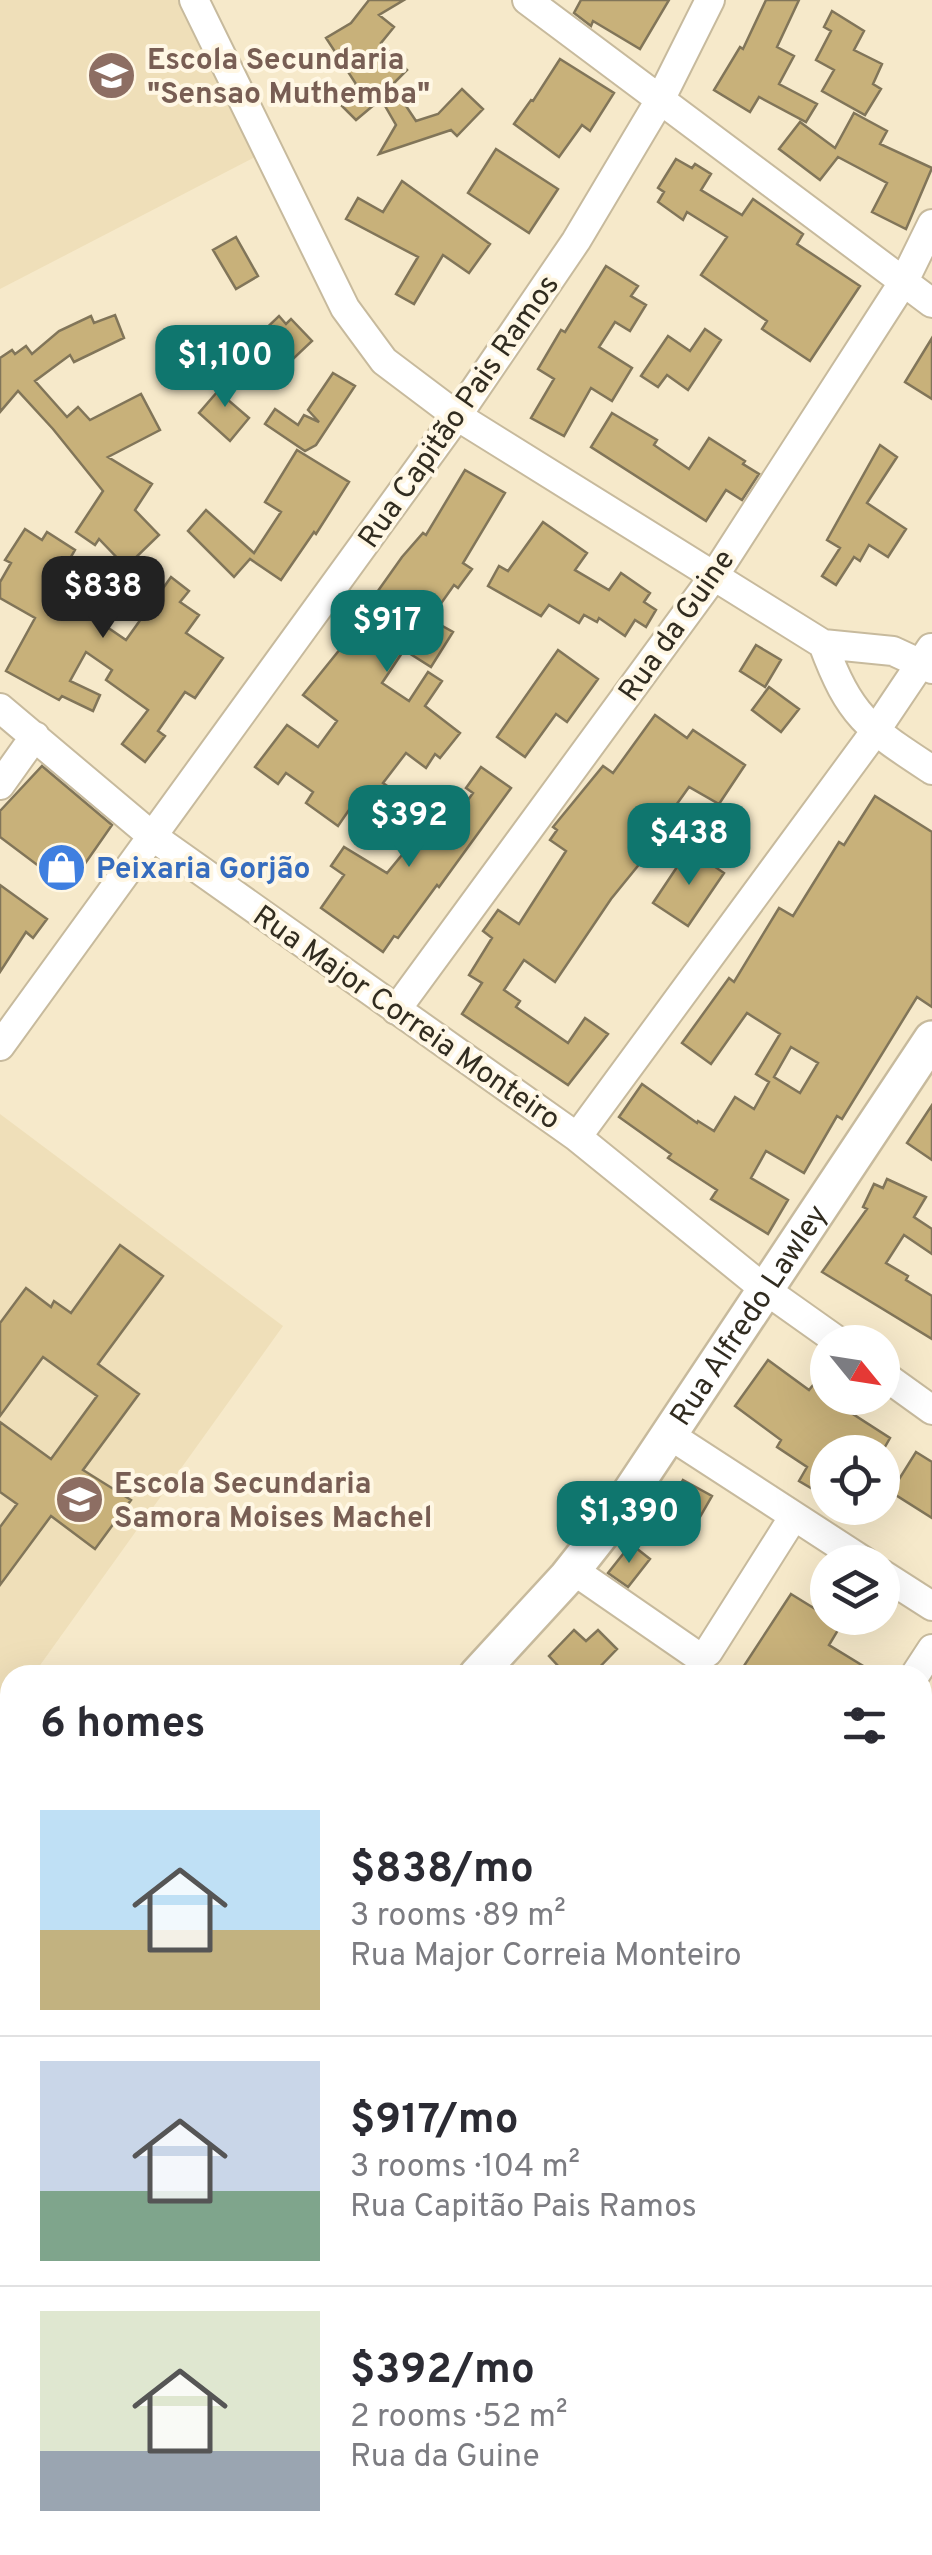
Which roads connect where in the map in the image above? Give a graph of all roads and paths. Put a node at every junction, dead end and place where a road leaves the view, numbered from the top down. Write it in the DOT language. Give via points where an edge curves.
graph roads {
  1 [pos="194,0"];
  2 [pos="527,0"];
  3 [pos="710,0"];
  4 [pos="660,100"];
  5 [pos="932,224"];
  6 [pos="904,281"];
  7 [pos="932,303"];
  8 [pos="457,416"];
  9 [pos="714,576"];
  10 [pos="822,644"];
  11 [pos="929,659"];
  12 [pos="0,708"];
  13 [pos="874,732"];
  14 [pos="35,736"];
  15 [pos="932,770"];
  16 [pos="0,786"];
  17 [pos="152,836"];
  18 [pos="396,1010"];
  19 [pos="0,1046"];
  20 [pos="929,1050"];
  21 [pos="577,1137"];
  22 [pos="767,1290"];
  23 [pos="815,1325"];
  24 [pos="900,1387"];
  25 [pos="932,1410"];
  26 [pos="670,1436"];
  27 [pos="794,1516"];
  28 [pos="839,1545"];
  29 [pos="573,1570"];
  30 [pos="900,1586"];
  31 [pos="932,1606"];
  32 [pos="486,1665"];
  1 -- 8 [label="street" via="346,308 384,360"];
  2 -- 4 [label="street"];
  3 -- 4 [label="street, Rua Capitão Pais Ramos"];
  4 -- 6 [label="street"];
  4 -- 8 [label="street, Rua Capitão Pais Ramos" via="576,241"];
  5 -- 6 [label="street, Rua da Guine"];
  6 -- 7 [label="street"];
  6 -- 9 [label="street, Rua da Guine"];
  8 -- 9 [label="street"];
  8 -- 17 [label="street, Rua Capitão Pais Ramos"];
  9 -- 10 [label="street"];
  9 -- 18 [label="street, Rua da Guine"];
  10 -- 11 [label="street"];
  10 -- 13 [label="street" via="838,684"];
  11 -- 13 [label="street"];
  12 -- 14 [label="street, Rua Major Correia Monteiro"];
  13 -- 15 [label="street"];
  13 -- 21 [label="street"];
  14 -- 16 [label="street"];
  14 -- 17 [label="street, Rua Major Correia Monteiro"];
  17 -- 18 [label="street, Rua Major Correia Monteiro"];
  17 -- 19 [label="street, Rua Capitão Pais Ramos"];
  18 -- 21 [label="street, Rua Major Correia Monteiro"];
  20 -- 22 [label="main road, Rua Alfredo Lawley"];
  21 -- 22 [label="street, Rua Major Correia Monteiro"];
  22 -- 23 [label="street, Rua Major Correia Monteiro"];
  22 -- 26 [label="main road, Rua Alfredo Lawley"];
  24 -- 25 [label="street"];
  26 -- 27 [label="street"];
  26 -- 29 [label="main road, Rua Alfredo Lawley"];
  27 -- 28 [label="street"];
  27 -- 29 [label="street" via="699,1657"];
  29 -- 32 [label="main road, Rua Alfredo Lawley"];
  30 -- 31 [label="street"];
}
